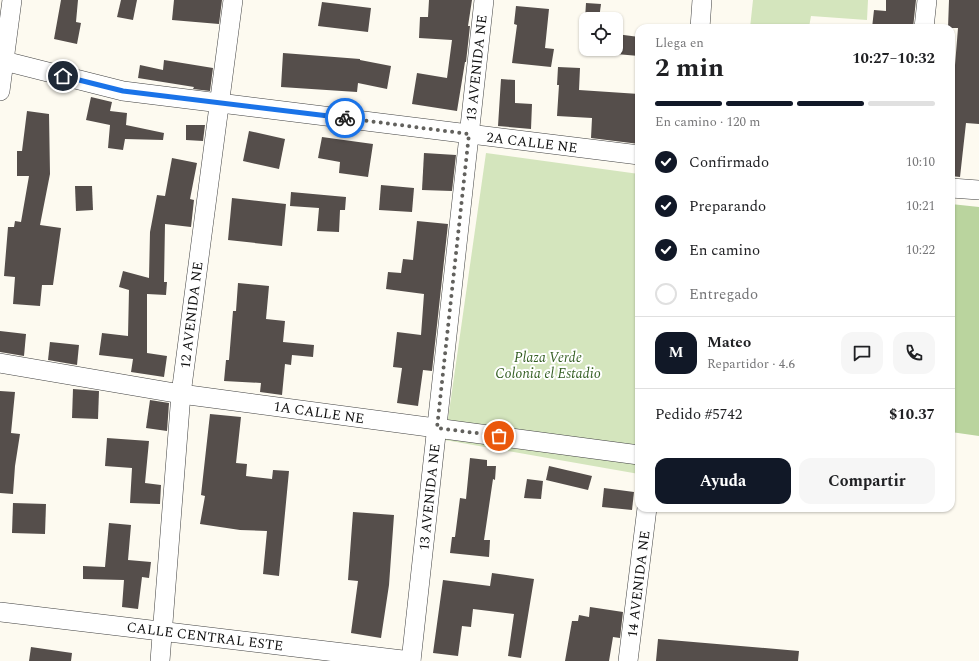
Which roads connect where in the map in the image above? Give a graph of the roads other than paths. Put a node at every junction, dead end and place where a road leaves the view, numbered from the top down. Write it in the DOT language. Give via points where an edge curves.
graph roads {
  1 [pos="12,0"];
  2 [pos="233,0"];
  3 [pos="484,0"];
  4 [pos="702,0"];
  5 [pos="927,0"];
  6 [pos="700,24"];
  7 [pos="924,24"];
  8 [pos="2,61"];
  9 [pos="0,91"];
  10 [pos="219,102"];
  11 [pos="469,134"];
  12 [pos="635,155"];
  13 [pos="955,188"];
  14 [pos="979,190"];
  15 [pos="0,363"];
  16 [pos="181,394"];
  17 [pos="437,428"];
  18 [pos="635,454"];
  19 [pos="647,512"];
  20 [pos="0,612"];
  21 [pos="163,631"];
  22 [pos="160,661"];
  23 [pos="411,661"];
  24 [pos="628,661"];
  1 -- 8 [label="street"];
  2 -- 10 [label="street, 12 AVENIDA NE"];
  3 -- 11 [label="street, 13 AVENIDA NE"];
  4 -- 6 [label="street"];
  5 -- 7 [label="street"];
  8 -- 9 [label="street"];
  8 -- 10 [label="street, 2A CALLE NE" via="123,91"];
  10 -- 11 [label="street, 2A CALLE NE"];
  10 -- 16 [label="street, 12 AVENIDA NE"];
  11 -- 12 [label="street, 2A CALLE NE"];
  11 -- 17 [label="street, 13 AVENIDA NE"];
  13 -- 14 [label="street"];
  15 -- 16 [label="street, 1A CALLE NE"];
  16 -- 17 [label="street, 1A CALLE NE"];
  16 -- 21 [label="street, 12 AVENIDA NE"];
  17 -- 18 [label="street, 1A CALLE NE"];
  17 -- 23 [label="street, 13 AVENIDA NE"];
  19 -- 24 [label="street, 14 AVENIDA NE"];
  20 -- 21 [label="street, CALLE CENTRAL ESTE"];
  21 -- 22 [label="street, 12 AVENIDA NE"];
  21 -- 23 [label="street, CALLE CENTRAL ESTE"];
}
